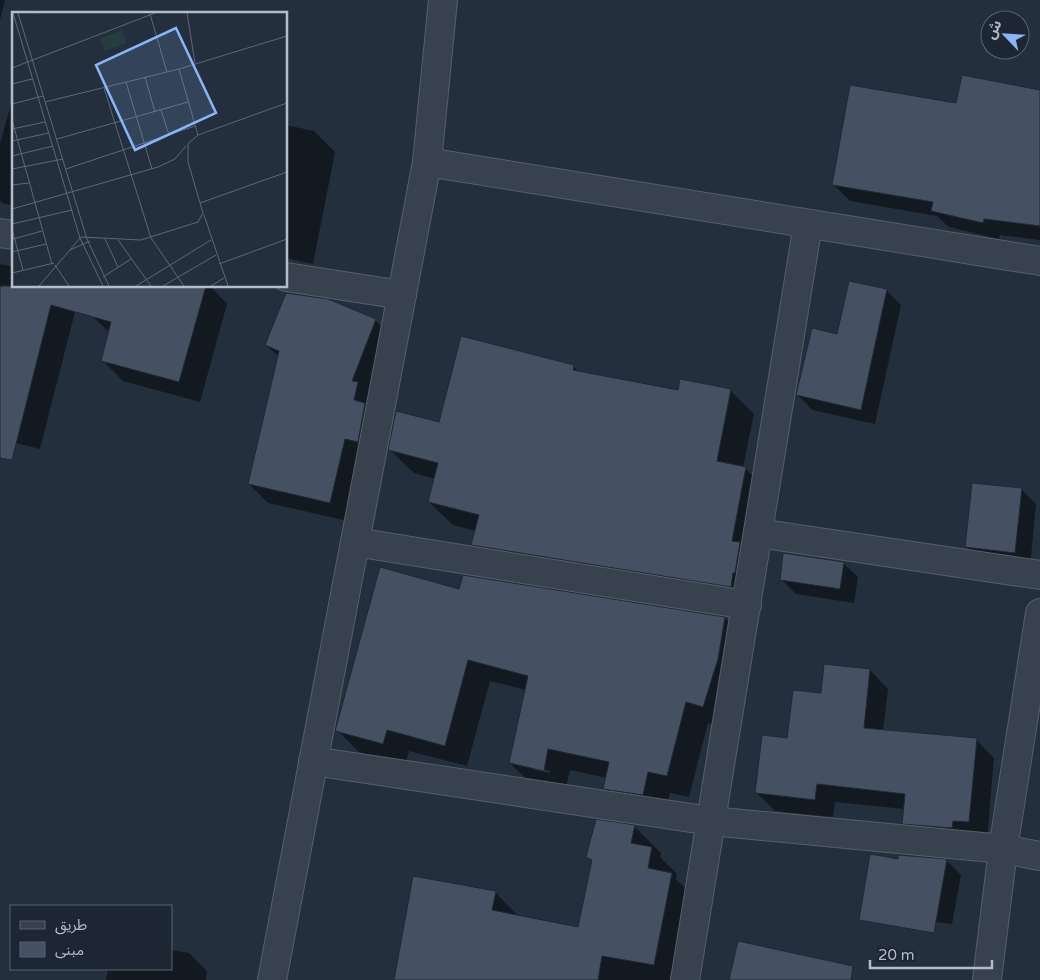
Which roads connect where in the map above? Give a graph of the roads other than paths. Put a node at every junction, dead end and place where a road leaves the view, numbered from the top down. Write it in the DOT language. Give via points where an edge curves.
graph roads {
  1 [pos="443,0"];
  2 [pos="427,162"];
  3 [pos="808,224"];
  4 [pos="1040,261"];
  5 [pos="288,277"];
  6 [pos="402,295"];
  7 [pos="758,533"];
  8 [pos="355,542"];
  9 [pos="1040,575"];
  10 [pos="746,605"];
  11 [pos="1040,613"];
  12 [pos="313,761"];
  13 [pos="711,821"];
  14 [pos="1002,849"];
  15 [pos="1040,856"];
  16 [pos="272,980"];
  17 [pos="686,980"];
  18 [pos="987,980"];
  1 -- 2 [label="street"];
  2 -- 3 [label="street"];
  2 -- 6 [label="street"];
  3 -- 4 [label="street"];
  3 -- 7 [label="street"];
  5 -- 6 [label="street"];
  6 -- 8 [label="street"];
  7 -- 9 [label="street"];
  7 -- 10 [label="street"];
  8 -- 10 [label="street"];
  8 -- 12 [label="street"];
  10 -- 13 [label="street"];
  11 -- 14 [label="street"];
  12 -- 13 [label="street"];
  12 -- 16 [label="street"];
  13 -- 14 [label="street"];
  13 -- 17 [label="street"];
  14 -- 15 [label="street"];
  14 -- 18 [label="street"];
}
